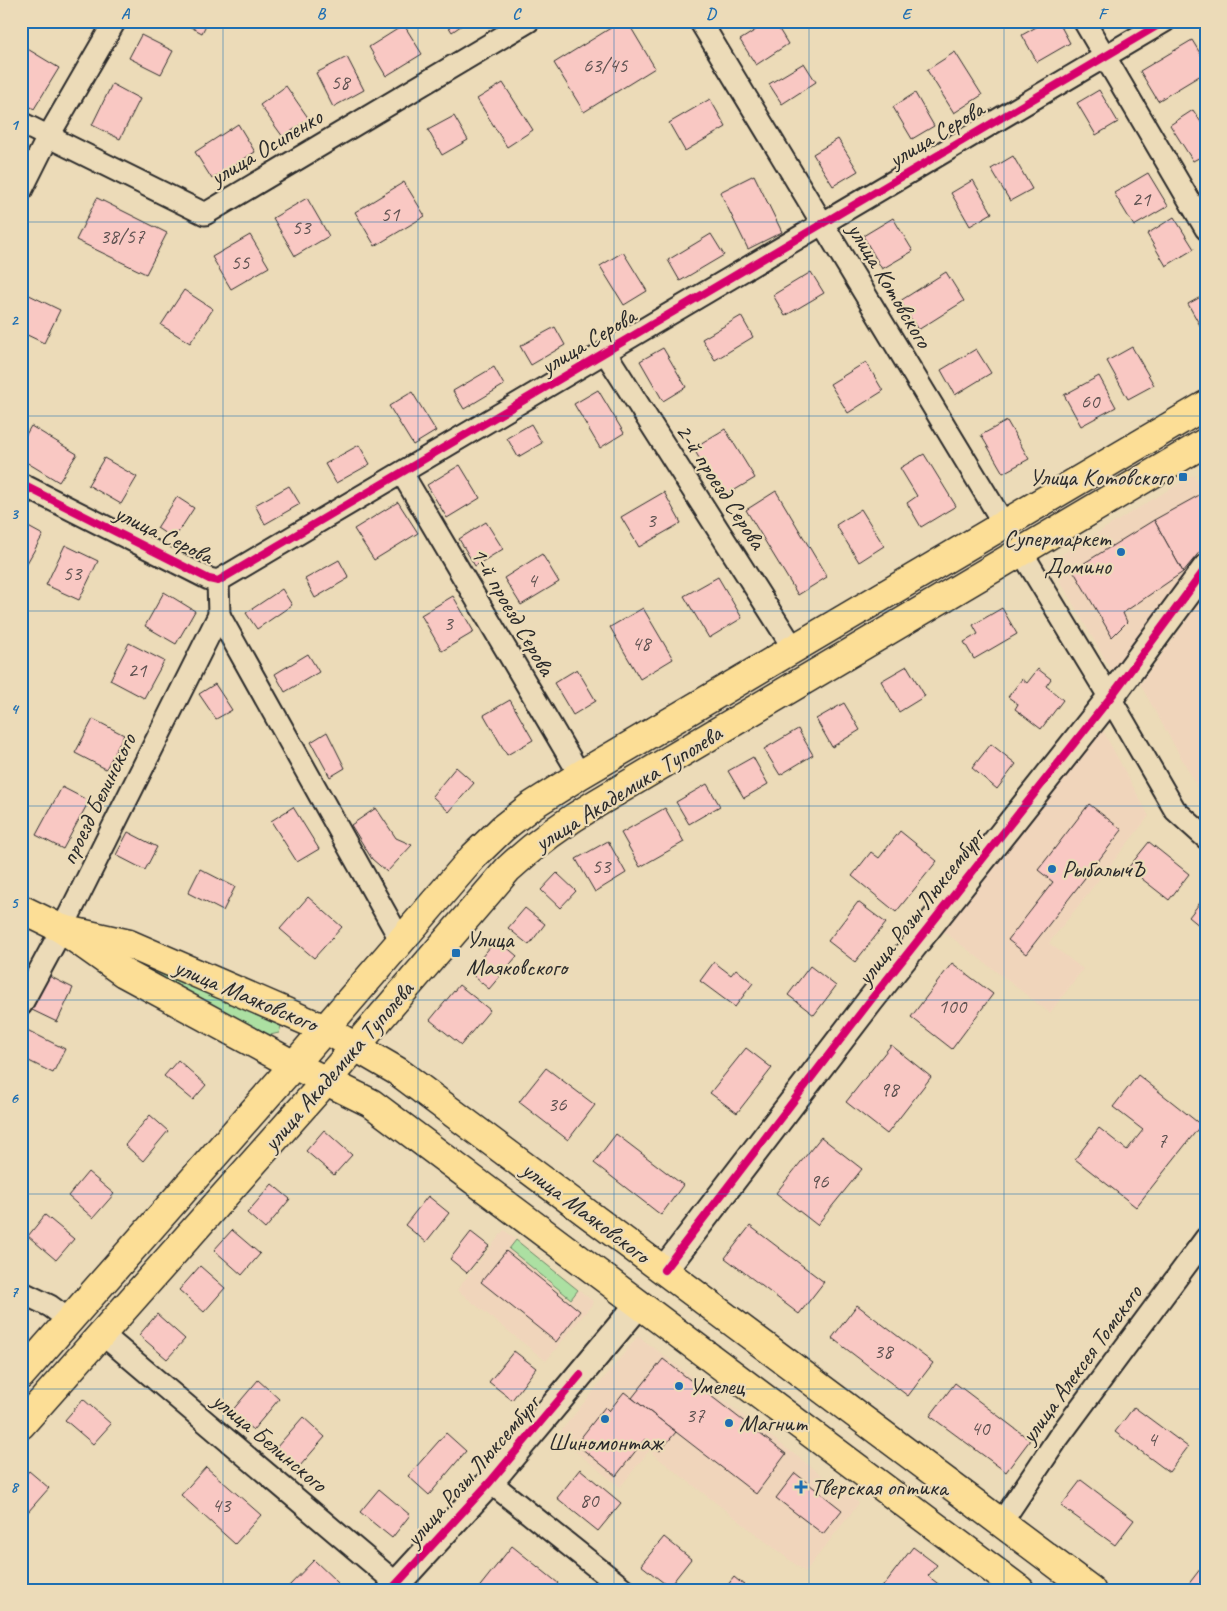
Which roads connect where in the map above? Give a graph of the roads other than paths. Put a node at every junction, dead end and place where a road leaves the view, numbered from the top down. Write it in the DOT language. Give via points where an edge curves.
graph roads {
  1 [pos="115,21"];
  2 [pos="529,21"];
  3 [pos="700,21"];
  4 [pos="1084,21"];
  5 [pos="1166,21"];
  6 [pos="1105,56"];
  7 [pos="21,123"];
  8 [pos="48,137"];
  9 [pos="21,191"];
  10 [pos="823,225"];
  11 [pos="1206,229"];
  12 [pos="605,352"];
  13 [pos="1206,406"];
  14 [pos="1206,442"];
  15 [pos="402,473"];
  16 [pos="21,484"];
  17 [pos="1004,524"];
  18 [pos="1021,551"];
  19 [pos="1206,568"];
  20 [pos="218,581"];
  21 [pos="219,615"];
  22 [pos="794,648"];
  23 [pos="1110,698"];
  24 [pos="580,775"];
  25 [pos="1206,838"];
  26 [pos="21,909"];
  27 [pos="62,929"];
  28 [pos="401,941"];
  29 [pos="21,1005"];
  30 [pos="325,1029"];
  31 [pos="355,1047"];
  32 [pos="294,1065"];
  33 [pos="326,1081"];
  34 [pos="1206,1238"];
  35 [pos="664,1270"];
  36 [pos="21,1292"];
  37 [pos="639,1304"];
  38 [pos="69,1320"];
  39 [pos="102,1334"];
  40 [pos="21,1374"];
  41 [pos="21,1425"];
  42 [pos="490,1482"];
  43 [pos="1001,1522"];
  44 [pos="397,1588"];
  45 [pos="625,1590"];
  46 [pos="1020,1590"];
  47 [pos="1091,1590"];
  1 -- 8 [label="street"];
  2 -- 8 [label="street, улица Осипенко" via="205,214"];
  3 -- 10 [label="street, улица Котовского"];
  4 -- 6 [label="street"];
  5 -- 6 [label="street, улица Серова"];
  6 -- 10 [label="street, улица Серова"];
  6 -- 11 [label="street"];
  7 -- 8 [label="street, улица Осипенко"];
  8 -- 9 [label="street"];
  10 -- 12 [label="street, улица Серова"];
  10 -- 17 [label="street, улица Котовского"];
  12 -- 15 [label="street, улица Серова"];
  12 -- 22 [label="street, 2-й проезд Серова"];
  13 -- 17 [label="main road, улица Академика Туполева"];
  14 -- 18 [label="main road, улица Академика Туполева"];
  15 -- 20 [label="street, улица Серова"];
  15 -- 24 [label="street, 1-й проезд Серова"];
  16 -- 20 [label="street, улица Серова"];
  17 -- 22 [label="main road, улица Академика Туполева"];
  18 -- 23 [label="street"];
  18 -- 31 [label="main road, улица Академика Туполева" via="597,803 535,844 508,869"];
  19 -- 23 [label="street, улица Розы Люксембург"];
  20 -- 21 [label="street, проезд Белинского"];
  21 -- 27 [label="street, проезд Белинского"];
  21 -- 28 [label="street, проезд Белинского"];
  22 -- 24 [label="main road, улица Академика Туполева"];
  23 -- 25 [label="street" via="1175,810"];
  23 -- 35 [label="street, улица Розы Люксембург" via="870,1001"];
  24 -- 28 [label="main road, улица Академика Туполева" via="531,806 496,835"];
  26 -- 27 [label="main road, улица Маяковского"];
  27 -- 29 [label="street, проезд Белинского"];
  27 -- 30 [label="main road, улица Маяковского" via="129,944"];
  27 -- 32 [label="main road, улица Маяковского" via="124,973"];
  28 -- 30 [label="main road, улица Академика Туполева"];
  30 -- 31 [label="main road, улица Маяковского"];
  30 -- 32 [label="main road, улица Академика Туполева"];
  31 -- 33 [label="main road, улица Академика Туполева"];
  31 -- 35 [label="main road, улица Маяковского" via="397,1071"];
  32 -- 33 [label="main road, улица Маяковского"];
  32 -- 38 [label="main road, улица Академика Туполева"];
  33 -- 37 [label="main road, улица Маяковского" via="371,1103"];
  33 -- 39 [label="main road, улица Академика Туполева"];
  34 -- 43 [label="street, улица Алексея Томского" via="1058,1438"];
  35 -- 43 [label="main road, улица Маяковского"];
  36 -- 38 [label="street" via="50,1306"];
  37 -- 42 [label="street, улица Розы Люксембург"];
  37 -- 46 [label="main road, улица Маяковского"];
  38 -- 40 [label="main road, улица Академика Туполева"];
  39 -- 41 [label="main road, улица Академика Туполева"];
  39 -- 44 [label="street, улица Белинского"];
  42 -- 44 [label="street, улица Розы Люксембург"];
  42 -- 45 [label="street"];
  43 -- 47 [label="main road, улица Маяковского"];
}
